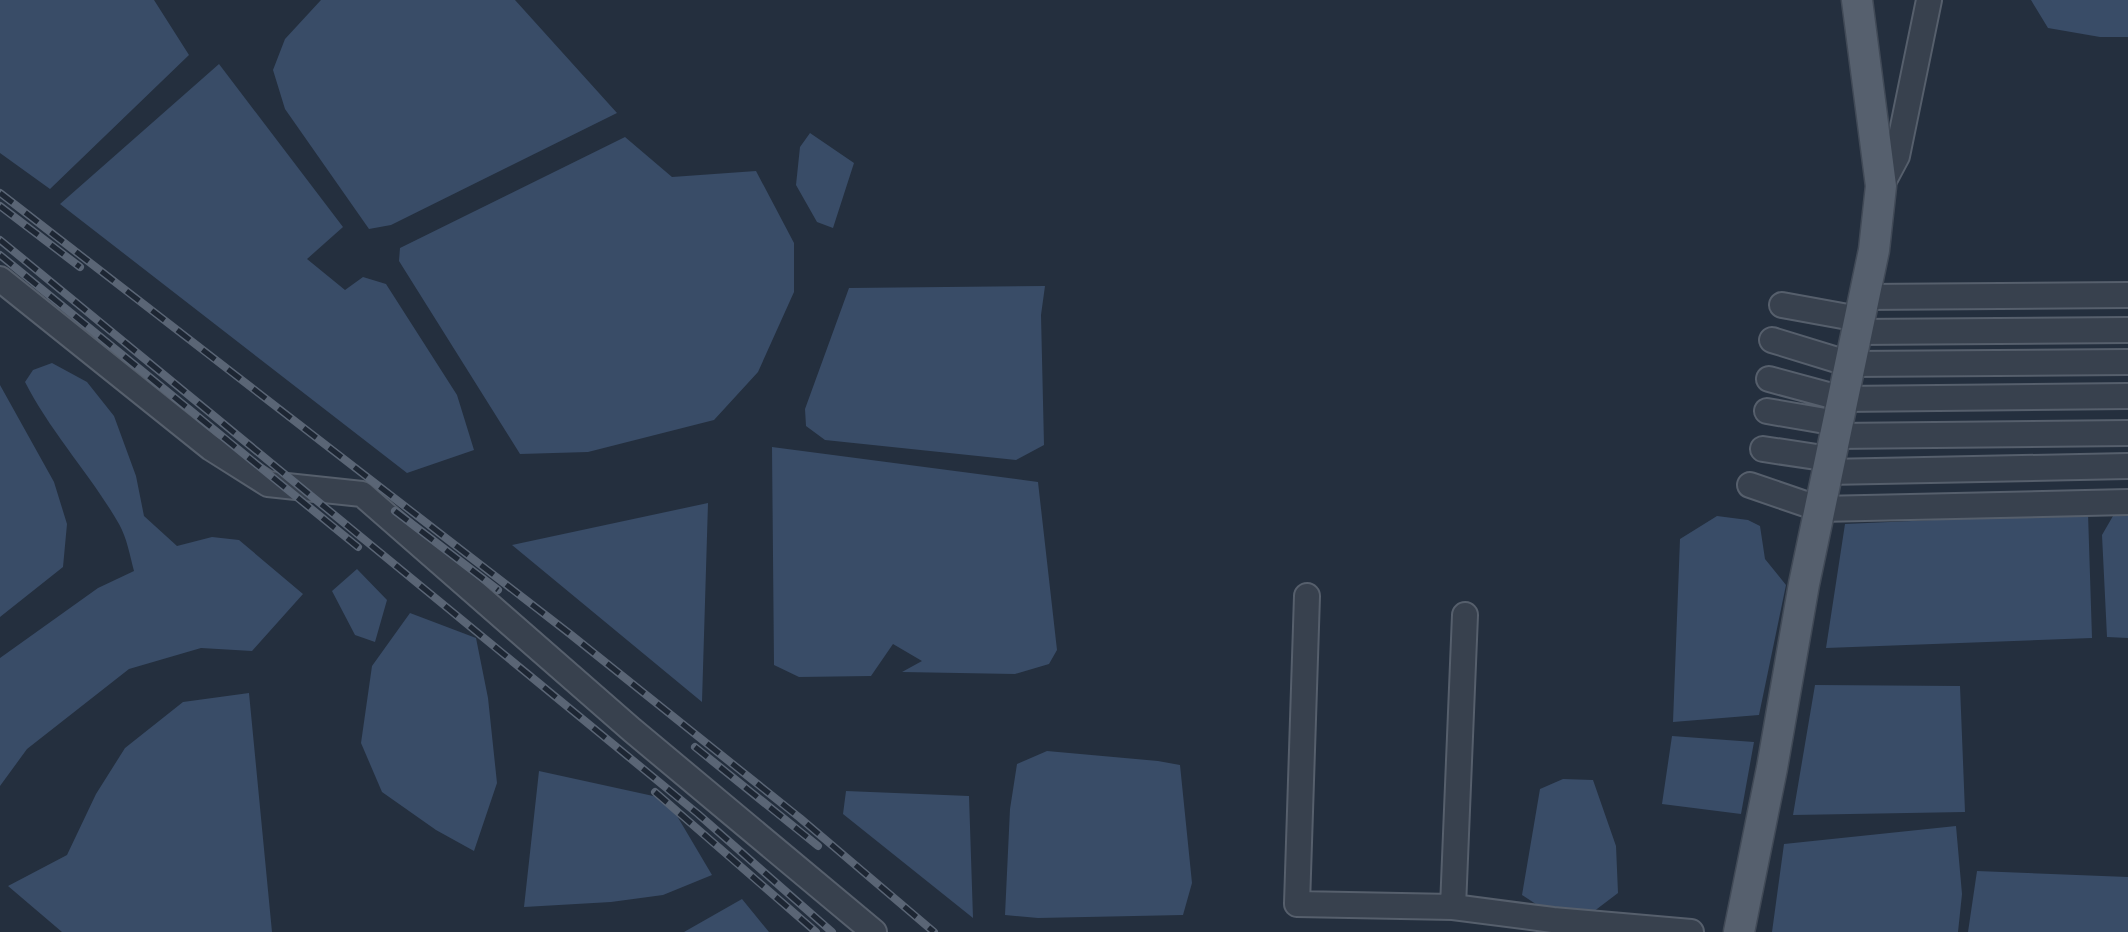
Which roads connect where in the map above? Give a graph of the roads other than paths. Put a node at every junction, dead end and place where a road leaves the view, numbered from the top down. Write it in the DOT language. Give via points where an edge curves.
graph roads {
  1 [pos="1857,0"];
  2 [pos="1929,0"];
  3 [pos="1881,186"];
  4 [pos="0,279"];
  5 [pos="2128,295"];
  6 [pos="1782,305"];
  7 [pos="1860,316"];
  8 [pos="2128,330"];
  9 [pos="1772,340"];
  10 [pos="2128,362"];
  11 [pos="1850,364"];
  12 [pos="1769,379"];
  13 [pos="2128,396"];
  14 [pos="1767,411"];
  15 [pos="2128,433"];
  16 [pos="1834,438"];
  17 [pos="1763,449"];
  18 [pos="2128,466"];
  19 [pos="1750,485"];
  20 [pos="2128,502"];
  21 [pos="1820,509"];
  22 [pos="1307,596"];
  23 [pos="1465,615"];
  24 [pos="1453,907"];
  25 [pos="874,932"];
  26 [pos="1691,932"];
  27 [pos="1739,932"];
  1 -- 3 [label="main road"];
  2 -- 3 [label="street" via="1897,156"];
  3 -- 7 [label="main road"];
  4 -- 25 [label="street" via="211,447 268,484 362,494 632,730"];
  5 -- 7 [label="street"];
  6 -- 7 [label="street"];
  7 -- 8 [label="street"];
  7 -- 11 [label="main road"];
  9 -- 11 [label="street"];
  10 -- 11 [label="street"];
  11 -- 16 [label="main road"];
  12 -- 16 [label="street"];
  13 -- 16 [label="street"];
  14 -- 16 [label="street"];
  15 -- 16 [label="street"];
  16 -- 17 [label="street"];
  16 -- 18 [label="street"];
  16 -- 21 [label="main road"];
  19 -- 21 [label="street"];
  20 -- 21 [label="street"];
  21 -- 27 [label="main road"];
  22 -- 24 [label="street" via="1297,904"];
  23 -- 24 [label="street"];
  24 -- 26 [label="street"];
}
